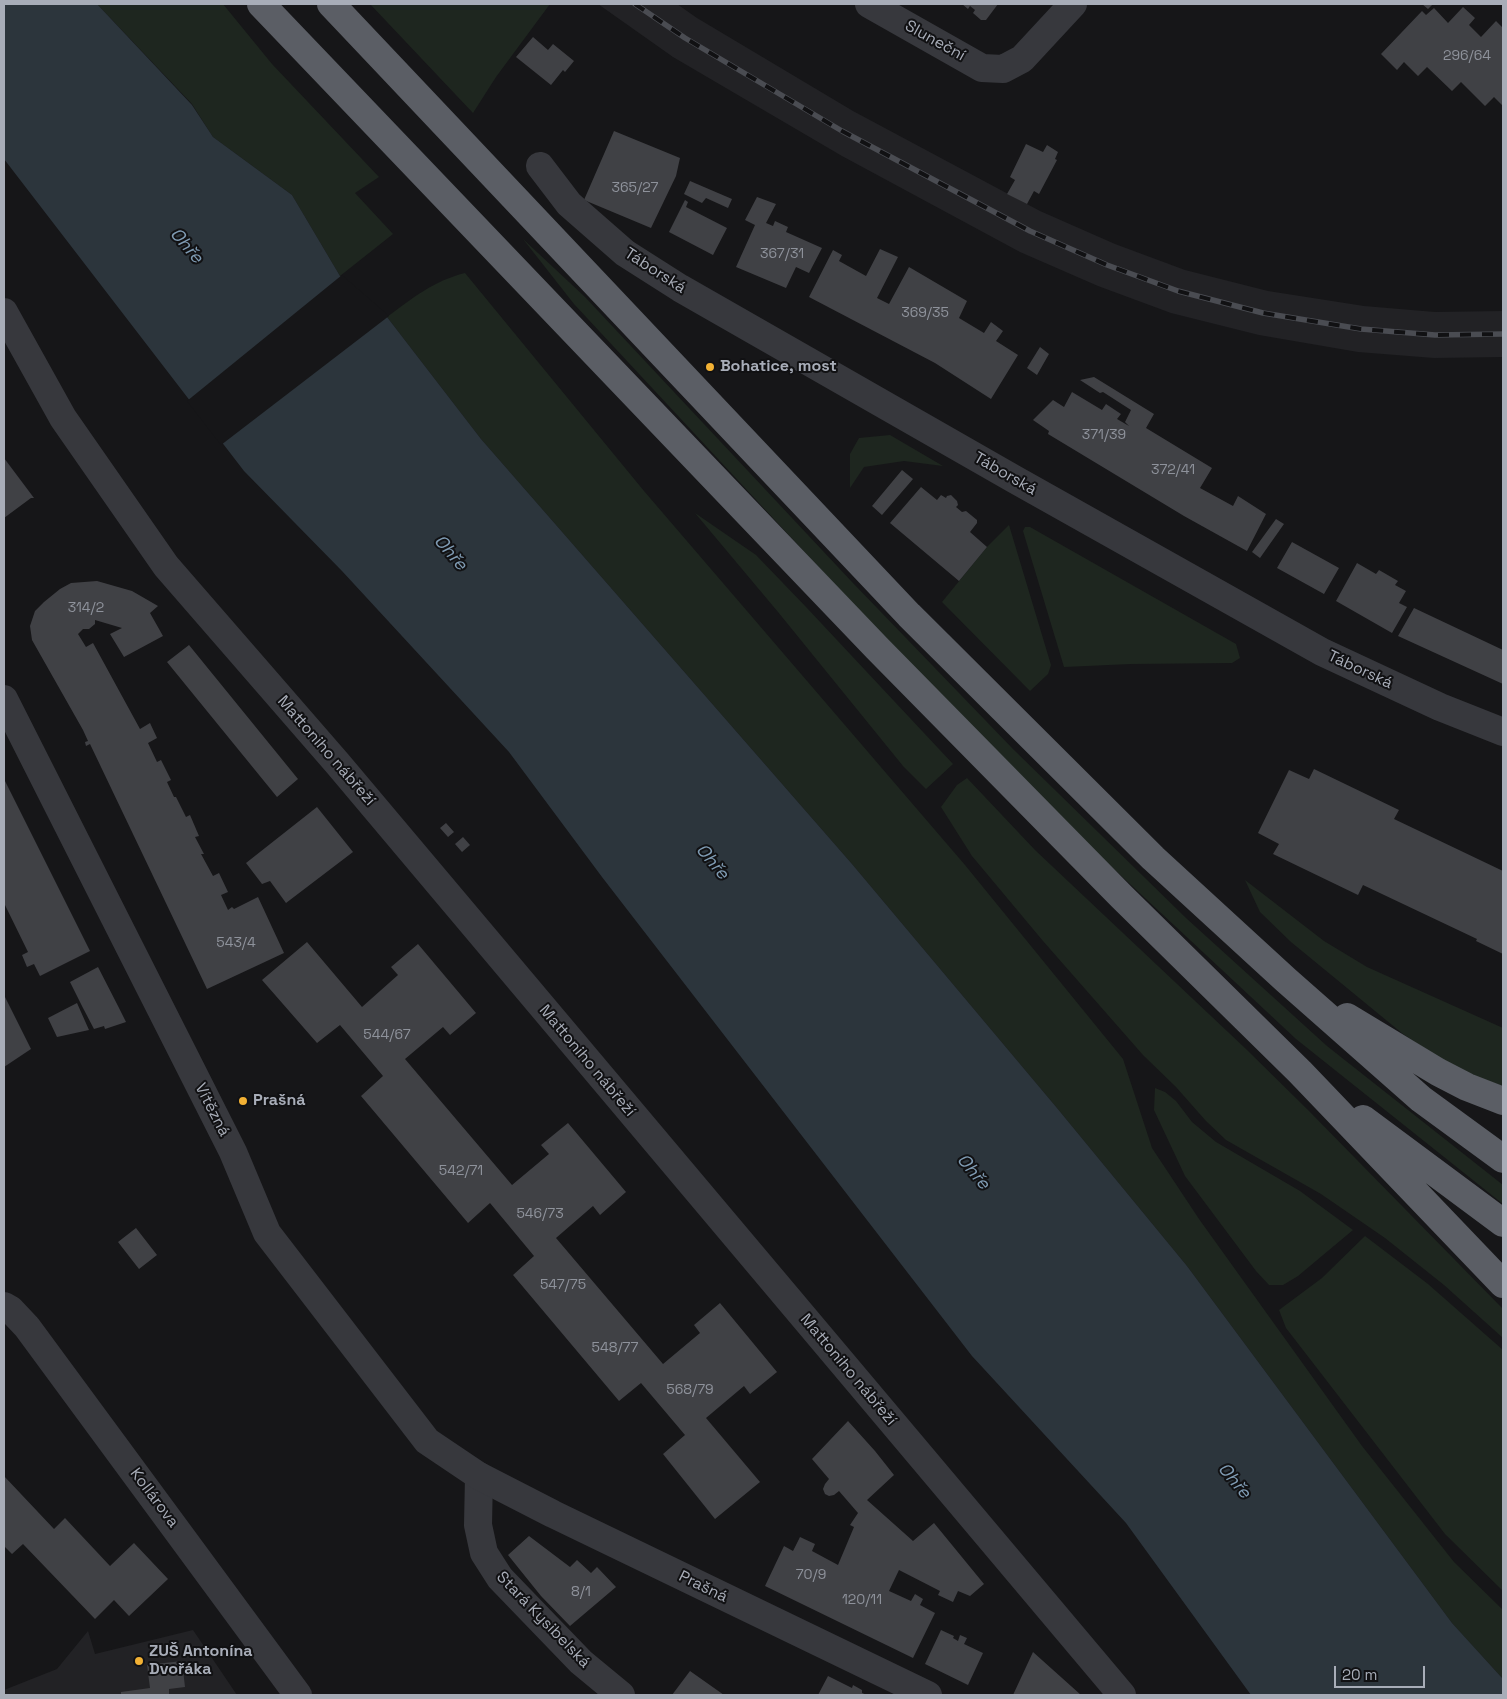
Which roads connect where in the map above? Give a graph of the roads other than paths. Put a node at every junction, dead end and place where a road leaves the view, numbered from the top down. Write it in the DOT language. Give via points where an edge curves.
graph roads {
  1 [pos="261,4"];
  2 [pos="331,4"];
  3 [pos="869,4"];
  4 [pos="1073,4"];
  5 [pos="540,166"];
  6 [pos="4,312"];
  7 [pos="4,699"];
  8 [pos="1503,732"];
  9 [pos="1286,980"];
  10 [pos="1300,1072"];
  11 [pos="1503,1101"];
  12 [pos="1503,1159"];
  13 [pos="1503,1223"];
  14 [pos="1503,1284"];
  15 [pos="4,1306"];
  16 [pos="479,1476"];
  17 [pos="298,1695"];
  18 [pos="621,1695"];
  19 [pos="928,1695"];
  20 [pos="1122,1695"];
  1 -- 10 [label="highway" via="877,648"];
  2 -- 9 [label="highway" via="909,615 1153,858"];
  3 -- 4 [label="street, Sluneční" via="982,68 1003,69 1022,59"];
  5 -- 8 [label="street, Táborská" via="569,204 625,253 680,288 1322,652 1440,707"];
  6 -- 20 [label="street, Mattoniho nábřeží" via="63,418 166,566 338,764"];
  7 -- 16 [label="street, Vítězná" via="233,1152 268,1233 427,1441"];
  9 -- 11 [label="highway" via="1438,1072"];
  9 -- 12 [label="highway" via="1422,1099"];
  10 -- 13 [label="highway"];
  10 -- 14 [label="highway"];
  15 -- 17 [label="street, Kollárova" via="27,1327"];
  16 -- 18 [label="street, Stará Kysibelská" via="478,1525 484,1553 500,1578 581,1662"];
  16 -- 19 [label="street, Prašná"];
}
